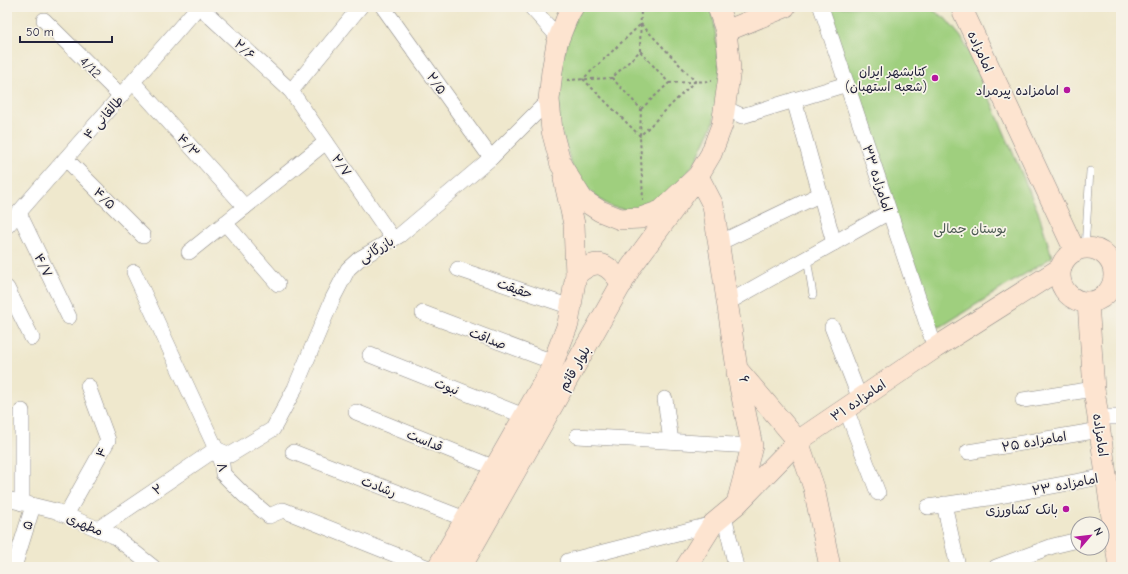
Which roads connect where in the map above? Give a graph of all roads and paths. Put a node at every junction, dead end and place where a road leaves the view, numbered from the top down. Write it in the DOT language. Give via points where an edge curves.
graph roads {
  1 [pos="199,7"];
  2 [pos="360,7"];
  3 [pos="383,7"];
  4 [pos="531,7"];
  5 [pos="573,7"];
  6 [pos="641,7"];
  7 [pos="718,7"];
  8 [pos="821,7"];
  9 [pos="946,7"];
  10 [pos="778,8"];
  11 [pos="965,16"];
  12 [pos="44,20"];
  13 [pos="641,24"];
  14 [pos="726,30"];
  15 [pos="559,38"];
  16 [pos="640,52"];
  17 [pos="612,78"];
  18 [pos="583,79"];
  19 [pos="695,81"];
  20 [pos="728,81"];
  21 [pos="133,82"];
  22 [pos="669,83"];
  23 [pos="847,84"];
  24 [pos="550,90"];
  25 [pos="291,91"];
  26 [pos="121,96"];
  27 [pos="794,100"];
  28 [pos="725,108"];
  29 [pos="641,109"];
  30 [pos="640,136"];
  31 [pos="326,142"];
  32 [pos="490,158"];
  33 [pos="66,159"];
  34 [pos="561,165"];
  35 [pos="1090,172"];
  36 [pos="698,176"];
  37 [pos="821,194"];
  38 [pos="245,207"];
  39 [pos="889,212"];
  40 [pos="19,213"];
  41 [pos="646,217"];
  42 [pos="225,223"];
  43 [pos="7,226"];
  44 [pos="143,236"];
  45 [pos="394,239"];
  46 [pos="718,243"];
  47 [pos="834,243"];
  48 [pos="1080,249"];
  49 [pos="189,252"];
  50 [pos="807,258"];
  51 [pos="1061,268"];
  52 [pos="458,269"];
  53 [pos="1117,271"];
  54 [pos="134,272"];
  55 [pos="576,275"];
  56 [pos="278,284"];
  57 [pos="622,284"];
  58 [pos="7,288"];
  59 [pos="813,295"];
  60 [pos="1088,302"];
  61 [pos="727,303"];
  62 [pos="571,307"];
  63 [pos="422,313"];
  64 [pos="69,316"];
  65 [pos="832,327"];
  66 [pos="32,338"];
  67 [pos="935,348"];
  68 [pos="370,355"];
  69 [pos="553,362"];
  70 [pos="737,369"];
  71 [pos="88,386"];
  72 [pos="1094,389"];
  73 [pos="665,399"];
  74 [pos="1023,400"];
  75 [pos="853,404"];
  76 [pos="22,411"];
  77 [pos="356,412"];
  78 [pos="524,416"];
  79 [pos="1121,417"];
  80 [pos="1099,424"];
  81 [pos="578,436"];
  82 [pos="671,441"];
  83 [pos="798,442"];
  84 [pos="752,446"];
  85 [pos="216,449"];
  86 [pos="293,452"];
  87 [pos="968,452"];
  88 [pos="495,468"];
  89 [pos="1106,476"];
  90 [pos="878,493"];
  91 [pos="7,499"];
  92 [pos="28,504"];
  93 [pos="944,504"];
  94 [pos="928,507"];
  95 [pos="725,514"];
  96 [pos="66,516"];
  97 [pos="1107,516"];
  98 [pos="465,519"];
  99 [pos="98,529"];
  100 [pos="1110,540"];
  101 [pos="1070,542"];
  102 [pos="568,561"];
  103 [pos="14,567"];
  104 [pos="153,567"];
  105 [pos="426,567"];
  106 [pos="438,567"];
  107 [pos="461,567"];
  108 [pos="686,567"];
  109 [pos="736,567"];
  110 [pos="830,567"];
  111 [pos="958,567"];
  112 [pos="996,567"];
  113 [pos="1119,567"];
  1 -- 21 [label="street, طالقانی ۴"];
  1 -- 25 [label="street, ۲/۶"];
  2 -- 25 [label="street"];
  3 -- 32 [label="street, ۲/۵"];
  4 -- 15 [label="street"];
  5 -- 15 [label="main road"];
  6 -- 13 [label="path"];
  7 -- 14 [label="main road"];
  8 -- 23 [label="street, امامزاده ۳۳"];
  9 -- 11 [label="main road"];
  10 -- 14 [label="main road"];
  11 -- 48 [label="main road, امامزاده"];
  12 -- 26 [label="street, 4/12"];
  13 -- 16 [label="path"];
  13 -- 18 [label="path"];
  13 -- 19 [label="path"];
  14 -- 20 [label="main road" via="730,69"];
  15 -- 24 [label="main road"];
  16 -- 17 [label="path"];
  16 -- 22 [label="path"];
  17 -- 18 [label="path"];
  17 -- 29 [label="path"];
  18 -- 24 [label="path"];
  18 -- 30 [label="path"];
  19 -- 20 [label="path"];
  19 -- 22 [label="path"];
  19 -- 30 [label="path"];
  20 -- 28 [label="main road"];
  21 -- 26 [label="street, طالقانی ۴"];
  21 -- 38 [label="street, ۴/۳"];
  22 -- 29 [label="path"];
  23 -- 27 [label="street"];
  23 -- 39 [label="street, امامزاده ۳۳"];
  24 -- 32 [label="street, بازرگانی"];
  24 -- 34 [label="main road" via="552,131"];
  25 -- 31 [label="street, ۲/۷"];
  26 -- 33 [label="street, طالقانی ۴"];
  27 -- 28 [label="street" via="742,116"];
  27 -- 37 [label="street"];
  28 -- 36 [label="main road" via="722,126 711,154"];
  29 -- 30 [label="path"];
  30 -- 41 [label="path" via="643,207"];
  31 -- 38 [label="street"];
  31 -- 45 [label="street, ۲/۷"];
  32 -- 45 [label="street, بازرگانی"];
  33 -- 40 [label="street, طالقانی ۴"];
  33 -- 44 [label="street, ۴/۵"];
  34 -- 41 [label="main road" via="583,200 600,211 620,219"];
  34 -- 55 [label="main road, بلوار قائم" via="574,224"];
  35 -- 48 [label="lane"];
  36 -- 41 [label="main road" via="661,211"];
  36 -- 46 [label="main road, ۶" via="713,205"];
  36 -- 57 [label="main road, بلوار قائم" via="631,267"];
  37 -- 46 [label="street"];
  37 -- 47 [label="street"];
  38 -- 42 [label="street"];
  39 -- 47 [label="street"];
  39 -- 67 [label="street, امامزاده ۳۳"];
  40 -- 43 [label="street, طالقانی ۴"];
  40 -- 64 [label="street, ۴/۷"];
  42 -- 49 [label="street"];
  42 -- 56 [label="street"];
  45 -- 85 [label="street, بازرگانی" via="359,259 348,269 295,388 273,430 230,455"];
  46 -- 61 [label="main road, ۶"];
  47 -- 50 [label="street"];
  48 -- 51 [label="main road" via="1066,258"];
  48 -- 53 [label="main road" via="1100,252"];
  50 -- 59 [label="lane"];
  50 -- 61 [label="street"];
  51 -- 60 [label="main road" via="1060,276 1066,292 1072,298"];
  51 -- 67 [label="main road, امامزاده ۳۱"];
  52 -- 62 [label="street, حقیقت"];
  53 -- 60 [label="main road" via="1112,285 1103,298"];
  54 -- 85 [label="street, ۸"];
  55 -- 57 [label="main road" via="595,263 612,270"];
  55 -- 62 [label="main road, بلوار قائم"];
  57 -- 107 [label="main road, بلوار قائم"];
  58 -- 66 [label="street"];
  60 -- 72 [label="main road, امامزاده"];
  61 -- 70 [label="main road, ۶"];
  62 -- 69 [label="main road, بلوار قائم" via="568,324"];
  63 -- 69 [label="street, صداقت"];
  65 -- 75 [label="street"];
  67 -- 75 [label="main road, امامزاده ۳۱"];
  68 -- 78 [label="street, نبوت"];
  69 -- 78 [label="main road, بلوار قائم"];
  70 -- 83 [label="main road, ۶"];
  70 -- 84 [label="main road"];
  71 -- 96 [label="street, ۴" via="108,440"];
  72 -- 74 [label="street"];
  72 -- 80 [label="main road, امامزاده"];
  73 -- 82 [label="street"];
  75 -- 83 [label="main road, امامزاده ۳۱"];
  75 -- 90 [label="street"];
  76 -- 92 [label="street"];
  77 -- 88 [label="street, قداست"];
  78 -- 88 [label="main road, بلوار قائم"];
  79 -- 80 [label="street, امامزاده ۲۵"];
  80 -- 87 [label="street, امامزاده ۲۵"];
  80 -- 89 [label="main road, امامزاده"];
  81 -- 82 [label="street"];
  82 -- 84 [label="street"];
  83 -- 95 [label="main road, امامزاده ۳۱"];
  83 -- 110 [label="main road, ۶" via="814,488"];
  84 -- 95 [label="main road"];
  85 -- 99 [label="street, ۲"];
  85 -- 105 [label="street, ۸" via="223,474 269,516 283,510"];
  86 -- 98 [label="street, رشادت"];
  88 -- 98 [label="main road, بلوار قائم"];
  89 -- 93 [label="street, امامزاده ۲۳"];
  89 -- 97 [label="main road, امامزاده"];
  91 -- 92 [label="street, مطهری"];
  92 -- 96 [label="street, مطهری"];
  92 -- 103 [label="street, ۵"];
  93 -- 94 [label="street, امامزاده ۲۳"];
  93 -- 111 [label="street"];
  95 -- 102 [label="street"];
  95 -- 108 [label="main road, امامزاده ۳۱"];
  95 -- 109 [label="street"];
  96 -- 99 [label="street, مطهری"];
  98 -- 106 [label="main road, بلوار قائم"];
  99 -- 104 [label="street, مطهری" via="114,536"];
  100 -- 113 [label="main road, امامزاده"];
  101 -- 112 [label="street"];
}
